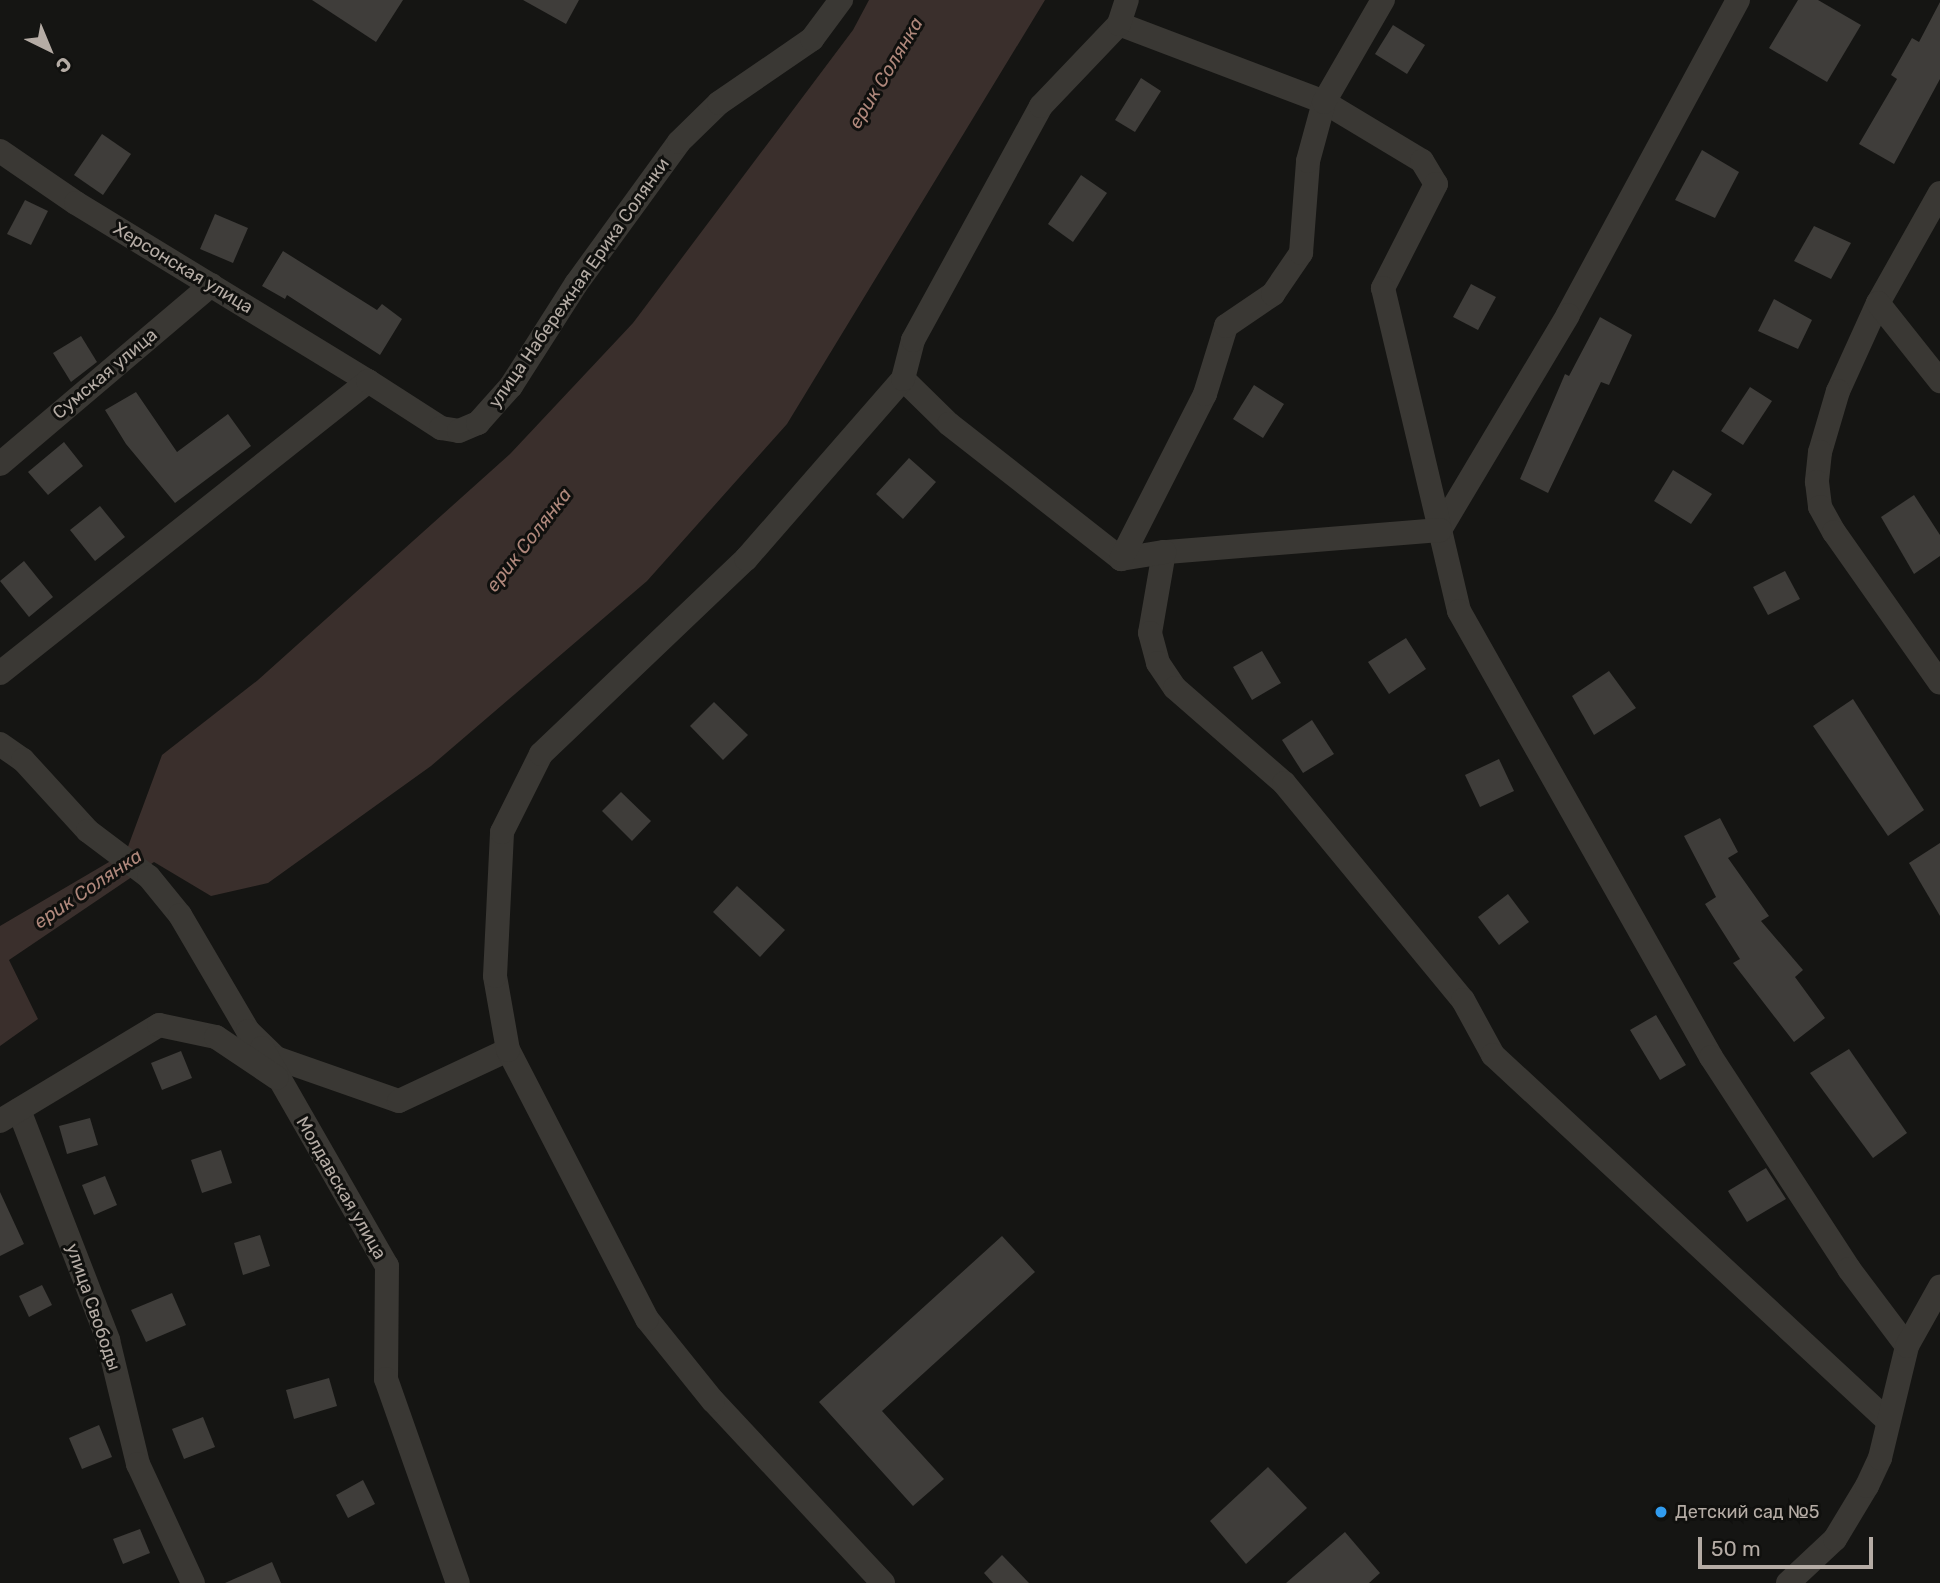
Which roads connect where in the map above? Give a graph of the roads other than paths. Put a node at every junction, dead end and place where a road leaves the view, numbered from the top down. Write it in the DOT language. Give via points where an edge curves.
graph roads {
  1 [pos="841,0"];
  2 [pos="1127,0"];
  3 [pos="1383,0"];
  4 [pos="1738,0"];
  5 [pos="1119,24"];
  6 [pos="1324,102"];
  7 [pos="0,151"];
  8 [pos="1940,193"];
  9 [pos="211,285"];
  10 [pos="1878,303"];
  11 [pos="902,379"];
  12 [pos="368,381"];
  13 [pos="1940,381"];
  14 [pos="0,464"];
  15 [pos="1440,530"];
  16 [pos="1164,552"];
  17 [pos="1121,559"];
  18 [pos="0,673"];
  19 [pos="1940,683"];
  20 [pos="0,744"];
  21 [pos="258,1041"];
  22 [pos="508,1050"];
  23 [pos="280,1081"];
  24 [pos="9,1116"];
  25 [pos="1940,1287"];
  26 [pos="1907,1346"];
  27 [pos="1888,1421"];
  28 [pos="193,1583"];
  29 [pos="458,1583"];
  30 [pos="883,1583"];
  31 [pos="1788,1583"];
  1 -- 12 [label="street, улица Набережная Ерика Солянки" via="811,38 719,103 679,142 576,284 511,386 478,423 459,431 441,428"];
  2 -- 5 [label="street"];
  3 -- 6 [label="street"];
  4 -- 15 [label="street" via="1568,315"];
  5 -- 6 [label="street"];
  5 -- 11 [label="street" via="1041,106 913,340"];
  6 -- 15 [label="street" via="1422,161 1435,177 1436,184 1383,288"];
  6 -- 17 [label="street" via="1308,162 1301,253 1289,278 1273,294 1226,326 1205,394"];
  7 -- 9 [label="street, Херсонская улица"];
  8 -- 10 [label="street"];
  9 -- 12 [label="street, Херсонская улица"];
  9 -- 14 [label="street, Сумская улица"];
  10 -- 13 [label="street"];
  10 -- 19 [label="street" via="1838,391 1820,452 1820,507"];
  11 -- 17 [label="street" via="948,424"];
  11 -- 22 [label="street" via="746,559 541,754 502,832 495,976"];
  12 -- 18 [label="street"];
  15 -- 16 [label="street"];
  15 -- 26 [label="street" via="1460,611 1711,1057 1849,1269"];
  16 -- 17 [label="street"];
  16 -- 27 [label="street" via="1150,633 1158,663 1175,688 1284,783 1463,1000 1493,1055"];
  20 -- 21 [label="street" via="23,760 88,831 149,877 180,915 212,976"];
  21 -- 22 [label="street" via="276,1058 399,1101"];
  21 -- 23 [label="street, Молдавская улица"];
  22 -- 30 [label="street" via="647,1319 713,1401"];
  23 -- 24 [label="street" via="216,1037 159,1025"];
  23 -- 29 [label="street, Молдавская улица" via="387,1266 386,1379"];
  24 -- 28 [label="street, улица Свободы" via="108,1340 138,1464"];
  25 -- 26 [label="street"];
  26 -- 27 [label="street"];
  27 -- 31 [label="street" via="1880,1458 1835,1539"];
}
